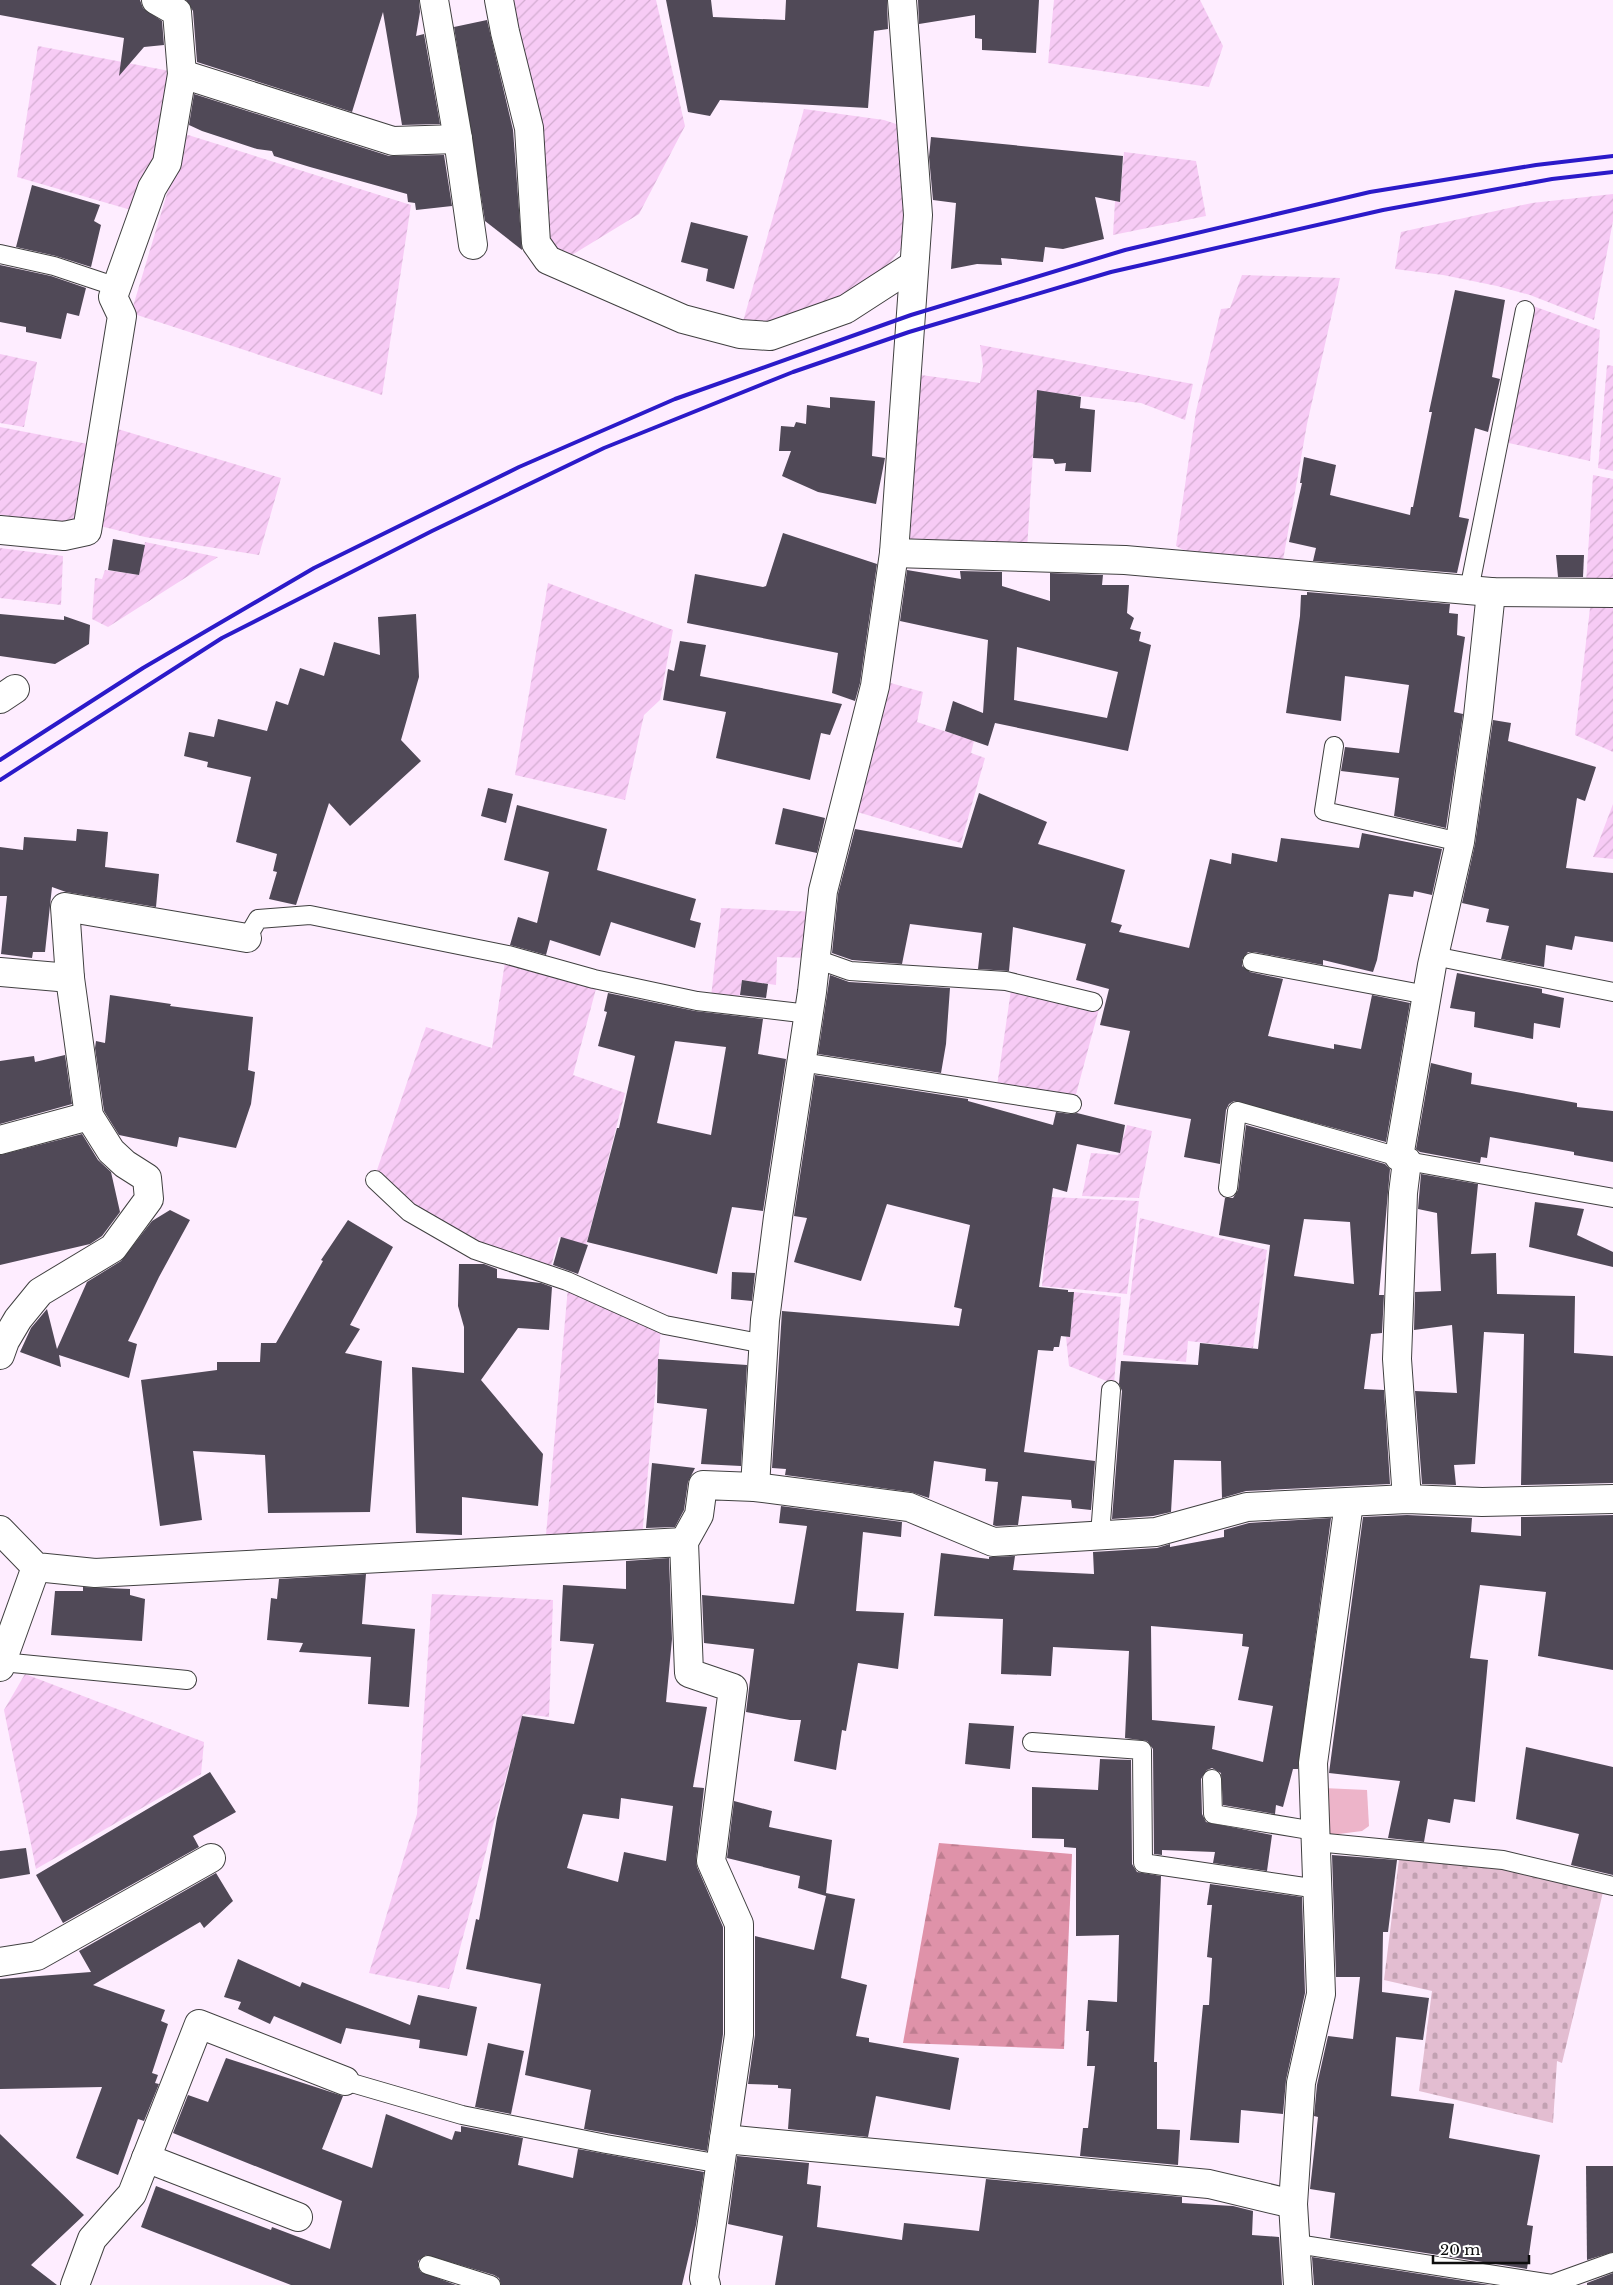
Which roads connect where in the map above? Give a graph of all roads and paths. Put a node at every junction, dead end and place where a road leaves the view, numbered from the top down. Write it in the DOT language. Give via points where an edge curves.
graph roads {
  1 [pos="156,0"];
  2 [pos="434,0"];
  3 [pos="499,0"];
  4 [pos="902,0"];
  5 [pos="182,74"];
  6 [pos="458,139"];
  7 [pos="473,246"];
  8 [pos="0,254"];
  9 [pos="914,265"];
  10 [pos="117,287"];
  11 [pos="1525,310"];
  12 [pos="0,530"];
  13 [pos="894,553"];
  14 [pos="1480,591"];
  15 [pos="1613,593"];
  16 [pos="1334,746"];
  17 [pos="1460,842"];
  18 [pos="247,938"];
  19 [pos="1434,956"];
  20 [pos="816,959"];
  21 [pos="1252,962"];
  22 [pos="0,972"];
  23 [pos="70,978"];
  24 [pos="1613,992"];
  25 [pos="1427,995"];
  26 [pos="1093,1002"];
  27 [pos="809,1014"];
  28 [pos="801,1062"];
  29 [pos="1072,1104"];
  30 [pos="90,1116"];
  31 [pos="0,1140"];
  32 [pos="1403,1159"];
  33 [pos="375,1180"];
  34 [pos="1228,1188"];
  35 [pos="1613,1198"];
  36 [pos="764,1344"];
  37 [pos="0,1355"];
  38 [pos="1111,1390"];
  39 [pos="755,1487"];
  40 [pos="1407,1499"];
  41 [pos="1613,1499"];
  42 [pos="1349,1503"];
  43 [pos="0,1530"];
  44 [pos="1100,1535"];
  45 [pos="684,1542"];
  46 [pos="36,1567"];
  47 [pos="1,1664"];
  48 [pos="187,1680"];
  49 [pos="1032,1742"];
  50 [pos="1212,1779"];
  51 [pos="1316,1837"];
  52 [pos="211,1858"];
  53 [pos="1613,1886"];
  54 [pos="1318,1889"];
  55 [pos="0,1962"];
  56 [pos="345,2081"];
  57 [pos="722,2152"];
  58 [pos="146,2158"];
  59 [pos="1293,2204"];
  60 [pos="298,2217"];
  61 [pos="1297,2244"];
  62 [pos="1613,2262"];
  63 [pos="428,2265"];
  64 [pos="74,2285"];
  65 [pos="491,2285"];
  66 [pos="706,2285"];
  67 [pos="1298,2285"];
  1 -- 5 [label="street" via="177,12"];
  2 -- 6 [label="street"];
  3 -- 9 [label="street" via="529,128 536,244 548,260 682,319 740,334 770,336 846,309"];
  4 -- 9 [label="street" via="918,214"];
  5 -- 6 [label="street" via="393,141"];
  5 -- 10 [label="street" via="167,163 152,188"];
  6 -- 7 [label="street"];
  8 -- 10 [label="lane" via="54,266"];
  9 -- 13 [label="street"];
  10 -- 12 [label="street" via="113,297 122,316 87,532 64,536"];
  11 -- 14 [label="lane"];
  13 -- 14 [label="street" via="1125,560"];
  13 -- 20 [label="street" via="875,686 824,891"];
  14 -- 15 [label="street"];
  14 -- 17 [label="street" via="1478,716"];
  16 -- 17 [label="lane" via="1324,810"];
  17 -- 19 [label="street"];
  18 -- 23 [label="street" via="65,907"];
  18 -- 27 [label="lane" via="258,919 310,915 508,955 594,979 696,1001"];
  19 -- 24 [label="lane"];
  19 -- 25 [label="street"];
  20 -- 26 [label="lane" via="850,971 1006,981"];
  20 -- 27 [label="street"];
  21 -- 25 [label="lane"];
  22 -- 23 [label="street"];
  23 -- 30 [label="street"];
  25 -- 32 [label="street"];
  27 -- 28 [label="street"];
  28 -- 29 [label="lane"];
  28 -- 36 [label="street"];
  30 -- 31 [label="street"];
  30 -- 37 [label="street" via="111,1151 147,1178 149,1199 113,1248 40,1292 18,1319"];
  32 -- 34 [label="lane" via="1237,1112"];
  32 -- 35 [label="lane"];
  32 -- 40 [label="street" via="1397,1359"];
  33 -- 36 [label="lane" via="409,1212 475,1250 567,1281 665,1325"];
  36 -- 39 [label="street"];
  38 -- 44 [label="lane"];
  39 -- 44 [label="street" via="909,1507 993,1542"];
  39 -- 45 [label="street" via="703,1485 699,1515"];
  40 -- 41 [label="street" via="1482,1502"];
  40 -- 42 [label="street"];
  42 -- 44 [label="street" via="1247,1507 1156,1532"];
  42 -- 51 [label="street" via="1313,1763"];
  43 -- 46 [label="street"];
  45 -- 46 [label="street" via="94,1573"];
  45 -- 57 [label="street" via="689,1673 733,1688 711,1861 739,1924 739,2035"];
  46 -- 47 [label="street"];
  47 -- 48 [label="lane"];
  49 -- 54 [label="lane" via="1142,1750 1143,1863"];
  50 -- 51 [label="lane" via="1214,1814"];
  51 -- 53 [label="lane" via="1503,1860"];
  51 -- 54 [label="street"];
  52 -- 55 [label="street" via="36,1956"];
  54 -- 59 [label="street" via="1321,1994 1301,2083"];
  56 -- 57 [label="lane" via="462,2115 606,2144"];
  56 -- 58 [label="street" via="199,2024"];
  57 -- 59 [label="street" via="1209,2184"];
  57 -- 66 [label="street" via="704,2278"];
  58 -- 60 [label="street"];
  58 -- 64 [label="street" via="132,2194 92,2239"];
  59 -- 61 [label="street"];
  61 -- 62 [label="lane" via="1552,2284"];
  61 -- 67 [label="street"];
  63 -- 65 [label="lane"];
}
